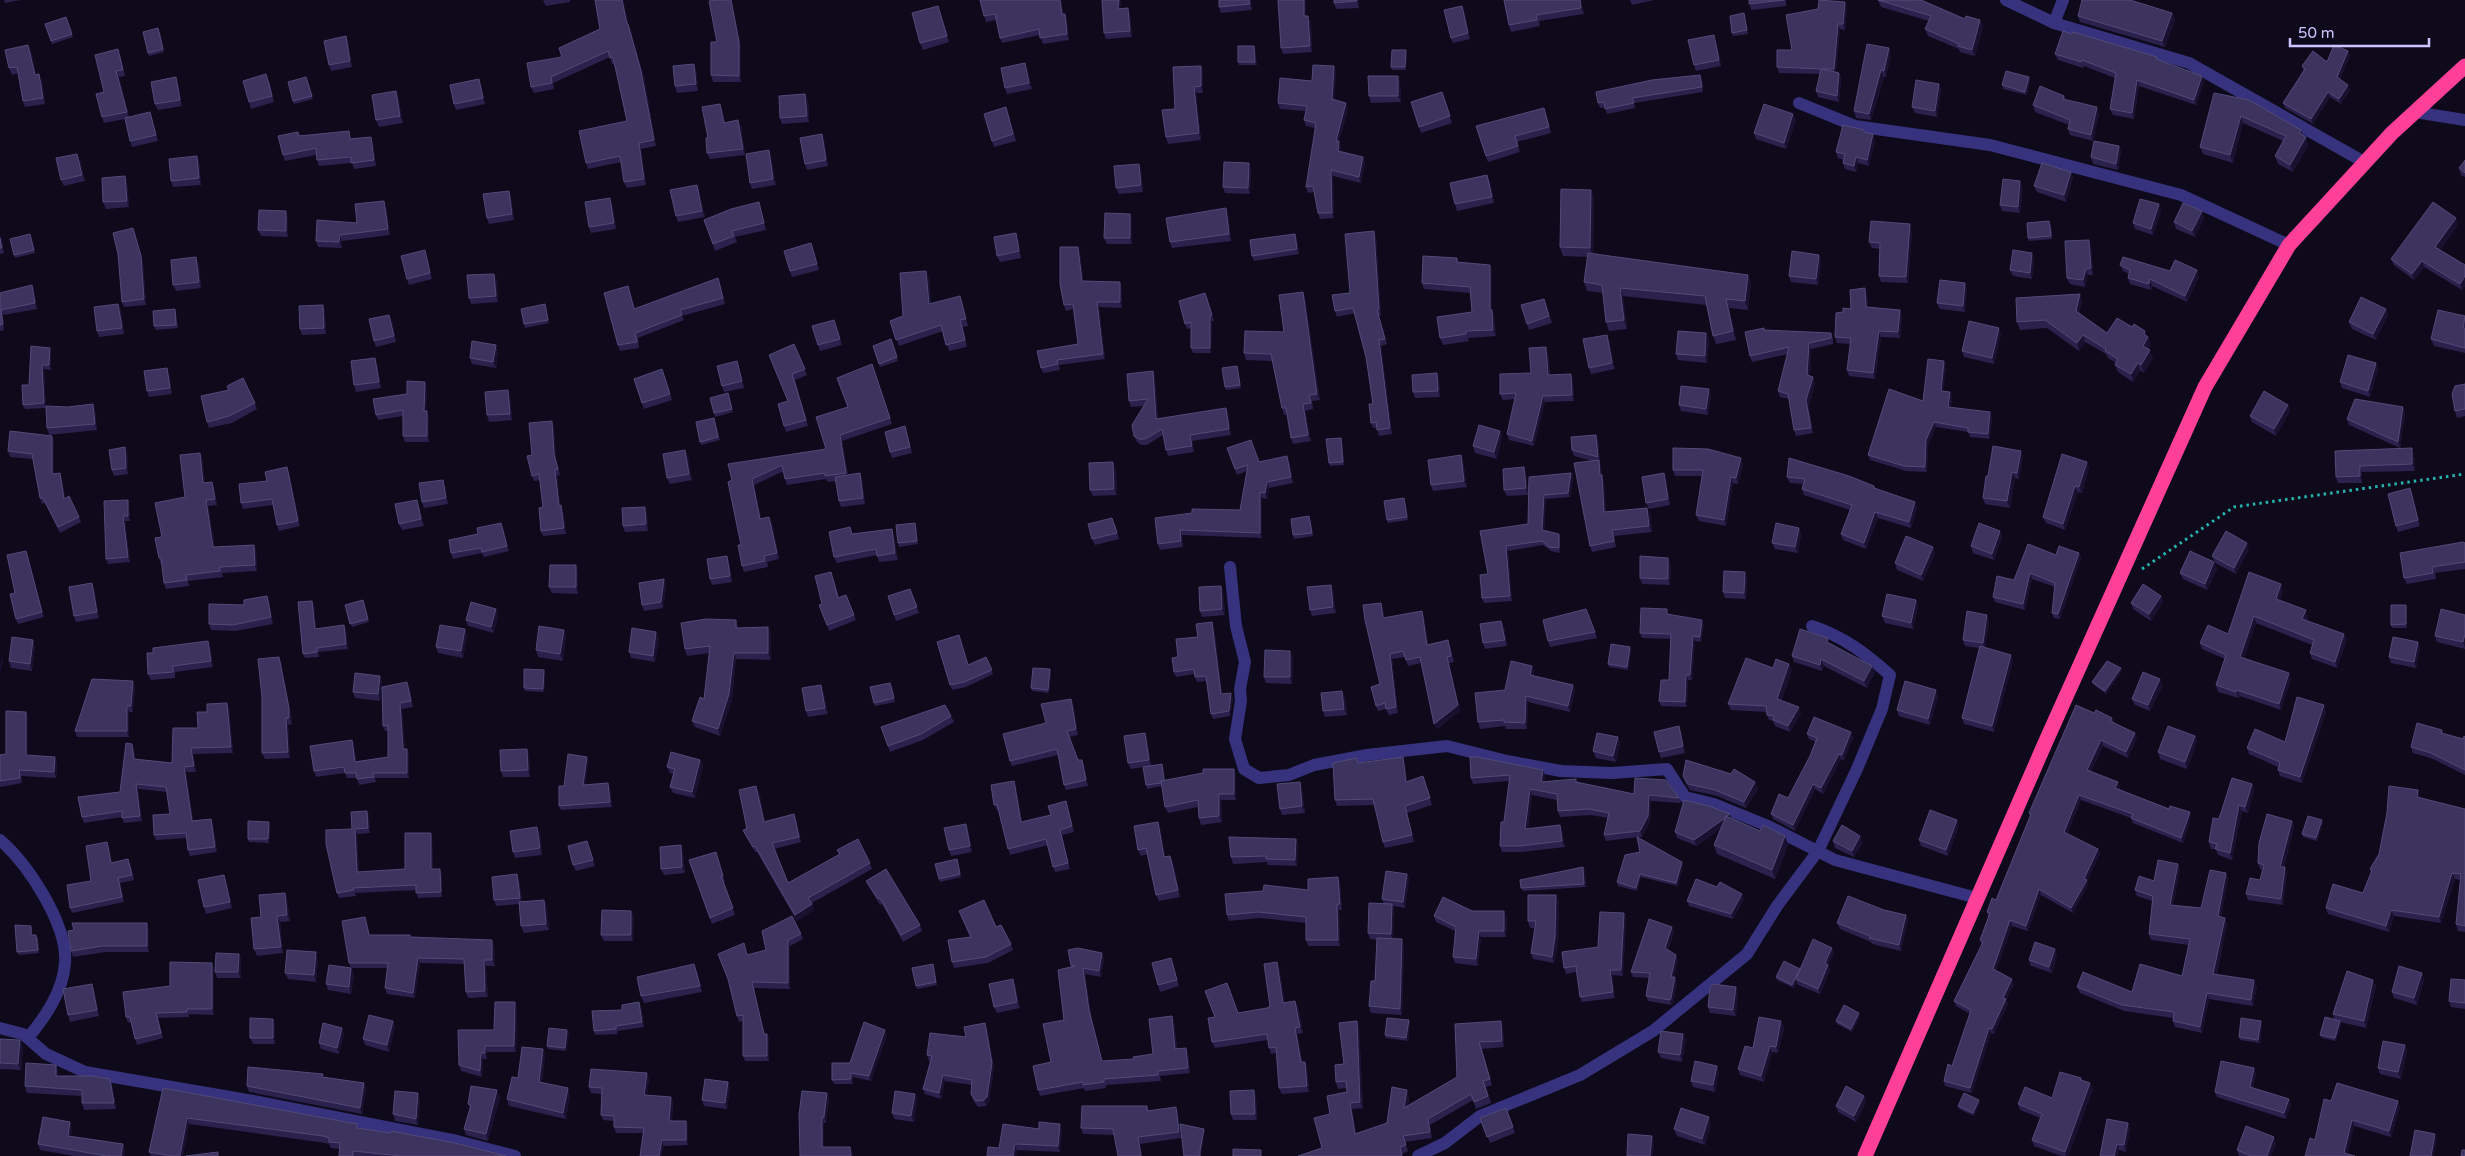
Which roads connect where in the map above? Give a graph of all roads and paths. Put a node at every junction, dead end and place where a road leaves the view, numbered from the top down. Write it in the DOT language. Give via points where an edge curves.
graph roads {
  1 [pos="2006,0"];
  2 [pos="2063,0"];
  3 [pos="2054,23"];
  4 [pos="2465,66"];
  5 [pos="1799,103"];
  6 [pos="2415,112"];
  7 [pos="2465,120"];
  8 [pos="2364,162"];
  9 [pos="2289,245"];
  10 [pos="2465,474"];
  11 [pos="1230,567"];
  12 [pos="2139,571"];
  13 [pos="1812,626"];
  14 [pos="0,840"];
  15 [pos="1818,851"];
  16 [pos="1977,898"];
  17 [pos="0,1028"];
  18 [pos="28,1038"];
  19 [pos="515,1156"];
  20 [pos="1418,1156"];
  21 [pos="1865,1156"];
  1 -- 3 [label="street"];
  2 -- 3 [label="street"];
  3 -- 8 [label="street" via="2189,63"];
  4 -- 6 [label="highway"];
  5 -- 9 [label="street" via="1855,126 1990,145 2181,195"];
  6 -- 7 [label="street"];
  6 -- 8 [label="highway"];
  8 -- 9 [label="highway"];
  9 -- 16 [label="highway" via="2205,387"];
  10 -- 12 [label="path" via="2234,507"];
  11 -- 15 [label="street" via="1236,626 1245,662 1235,739 1244,769 1258,778 1289,775 1314,765 1367,755 1447,746 1561,770 1612,773 1667,769 1685,797 1714,804"];
  13 -- 15 [label="street" via="1862,650 1890,675 1882,709"];
  14 -- 18 [label="street" via="16,854 45,896 61,937 65,962 58,991"];
  15 -- 16 [label="street" via="1835,860"];
  15 -- 20 [label="street" via="1777,906 1747,954 1653,1032 1580,1075 1480,1116 1445,1143"];
  16 -- 21 [label="highway"];
  17 -- 18 [label="street"];
  18 -- 19 [label="street" via="46,1054 85,1072 253,1101 457,1141"];
}
